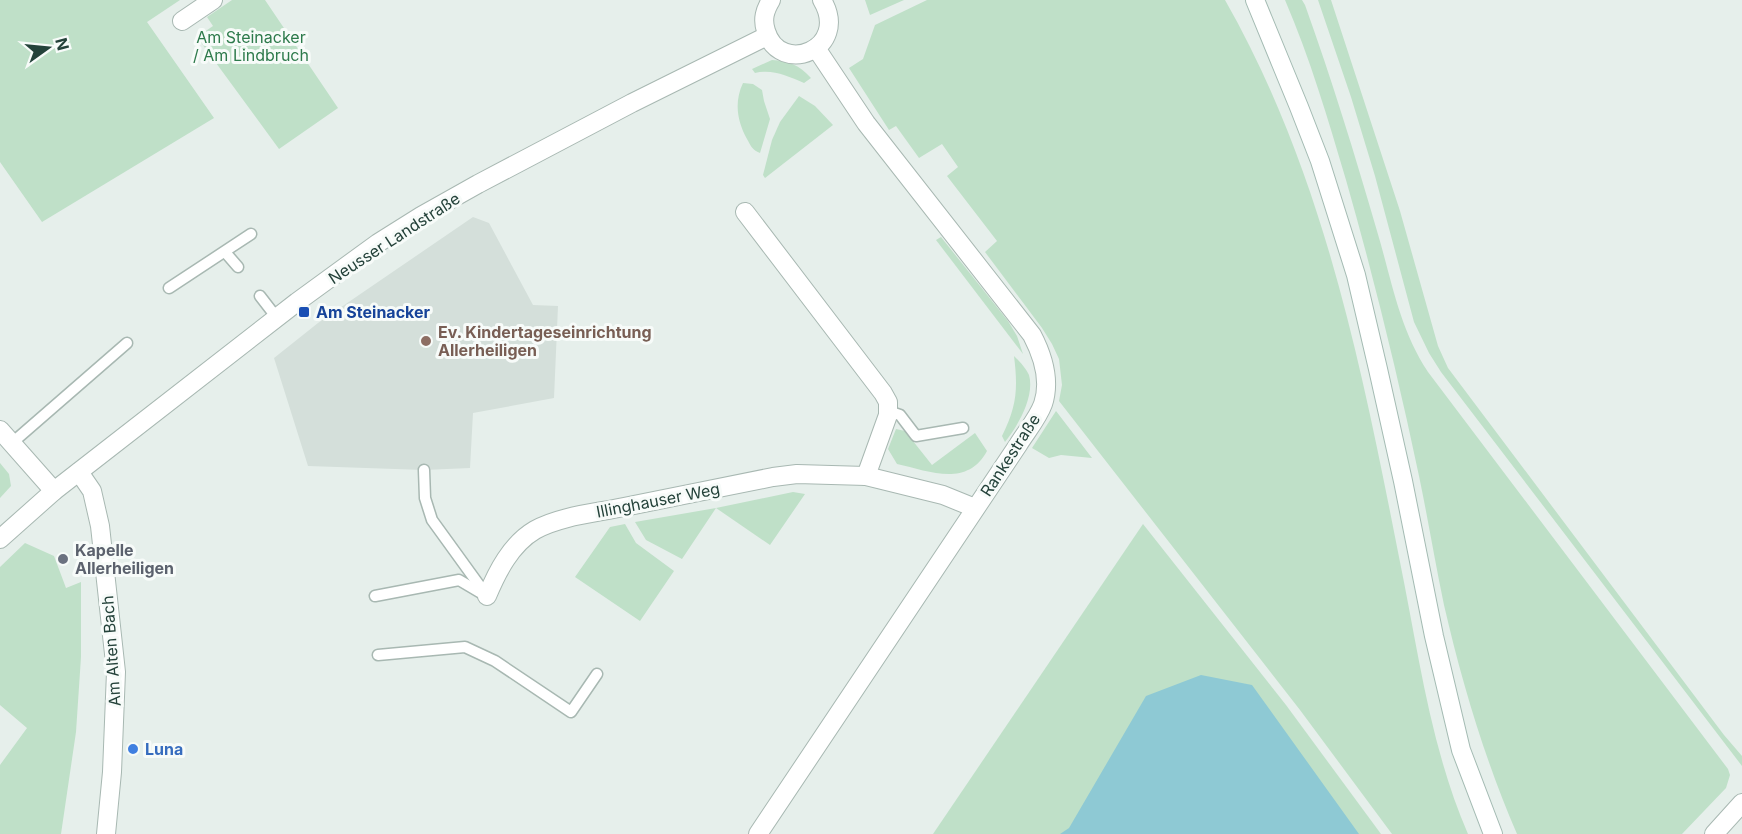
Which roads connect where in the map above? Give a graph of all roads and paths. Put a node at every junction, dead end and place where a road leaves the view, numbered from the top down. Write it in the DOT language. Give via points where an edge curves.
graph roads {
  1 [pos="213,0"];
  2 [pos="771,0"];
  3 [pos="823,0"];
  4 [pos="1255,0"];
  5 [pos="182,21"];
  6 [pos="767,36"];
  7 [pos="816,48"];
  8 [pos="746,212"];
  9 [pos="251,234"];
  10 [pos="225,252"];
  11 [pos="238,267"];
  12 [pos="169,288"];
  13 [pos="260,296"];
  14 [pos="277,318"];
  15 [pos="127,343"];
  16 [pos="888,411"];
  17 [pos="963,428"];
  18 [pos="6,437"];
  19 [pos="424,471"];
  20 [pos="79,472"];
  21 [pos="866,476"];
  22 [pos="54,491"];
  23 [pos="975,508"];
  24 [pos="0,539"];
  25 [pos="375,596"];
  26 [pos="487,596"];
  27 [pos="378,655"];
  28 [pos="597,674"];
  29 [pos="1742,803"];
  30 [pos="106,834"];
  31 [pos="758,834"];
  32 [pos="1493,834"];
  33 [pos="1714,834"];
  1 -- 5 [label="street"];
  2 -- 6 [label="street" via="764,13"];
  3 -- 7 [label="street" via="830,22 826,36"];
  4 -- 32 [label="street" via="1320,161 1356,275 1461,750"];
  6 -- 7 [label="street" via="783,52 804,54"];
  6 -- 14 [label="street, Neusser Landstraße" via="421,216"];
  7 -- 23 [label="street, Rankestraße" via="866,123 1032,335 1041,354 1046,383 1043,405"];
  8 -- 16 [label="street" via="883,393"];
  9 -- 10 [label="lane"];
  10 -- 11 [label="lane"];
  10 -- 12 [label="lane"];
  13 -- 14 [label="lane"];
  14 -- 20 [label="street, Neusser Landstraße"];
  15 -- 18 [label="lane"];
  16 -- 17 [label="lane" via="900,415 916,436"];
  16 -- 21 [label="street"];
  18 -- 22 [label="street"];
  19 -- 26 [label="lane" via="425,498 432,520"];
  20 -- 22 [label="street, Neusser Landstraße"];
  20 -- 30 [label="street, Am Alten Bach" via="92,491 100,526 116,672"];
  21 -- 23 [label="street, Illinghauser Weg" via="943,495"];
  21 -- 26 [label="street, Illinghauser Weg" via="773,477 556,522 534,531 516,547 499,569"];
  22 -- 24 [label="street, Neusser Landstraße"];
  23 -- 31 [label="street, Rankestraße"];
  25 -- 26 [label="lane" via="459,579"];
  27 -- 28 [label="lane" via="465,647 495,661 571,712"];
  29 -- 33 [label="street"];
}
